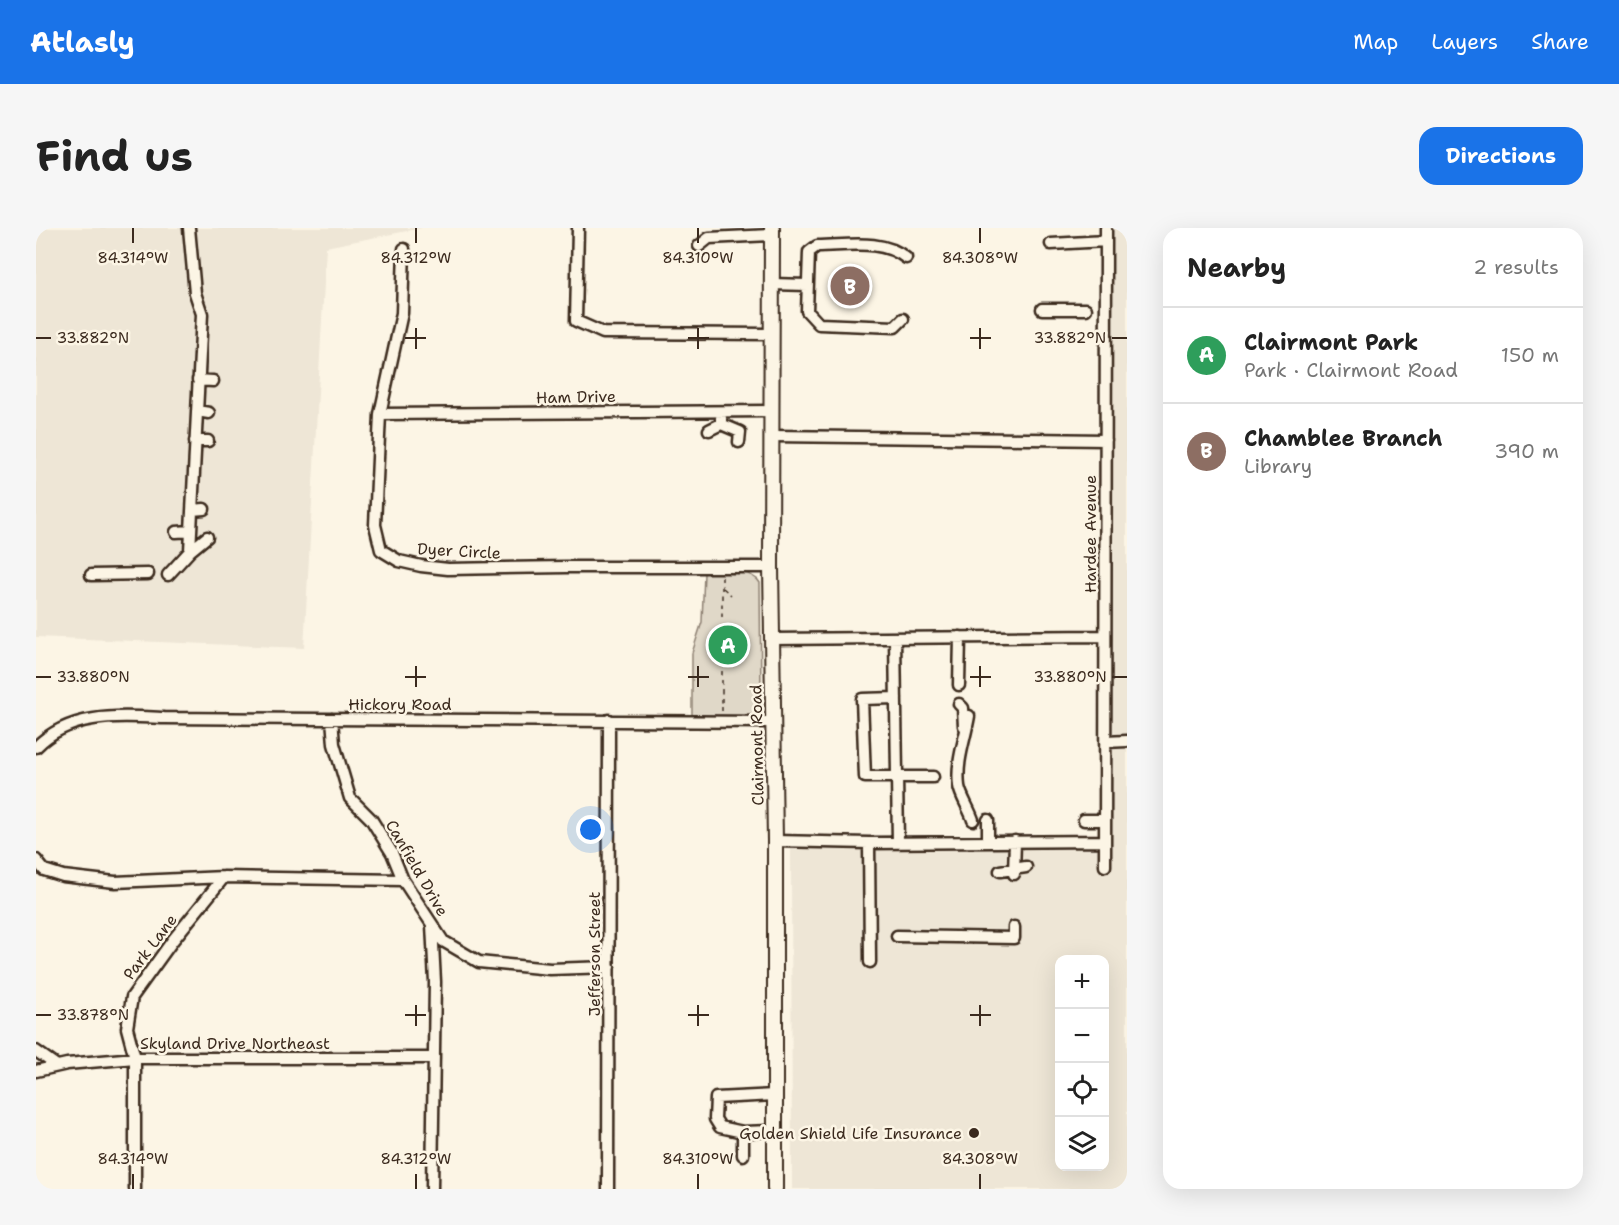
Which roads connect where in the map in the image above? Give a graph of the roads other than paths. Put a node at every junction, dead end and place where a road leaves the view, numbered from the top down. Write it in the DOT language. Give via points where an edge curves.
graph roads {
  1 [pos="578,228"];
  2 [pos="1106,228"];
  3 [pos="189,231"];
  4 [pos="772,232"];
  5 [pos="1106,241"];
  6 [pos="1051,244"];
  7 [pos="699,246"];
  8 [pos="404,249"];
  9 [pos="906,258"];
  10 [pos="772,284"];
  11 [pos="807,285"];
  12 [pos="1042,309"];
  13 [pos="1086,309"];
  14 [pos="903,319"];
  15 [pos="771,334"];
  16 [pos="198,380"];
  17 [pos="213,381"];
  18 [pos="197,411"];
  19 [pos="721,411"];
  20 [pos="772,411"];
  21 [pos="209,413"];
  22 [pos="380,414"];
  23 [pos="721,424"];
  24 [pos="710,430"];
  25 [pos="772,436"];
  26 [pos="1106,440"];
  27 [pos="195,441"];
  28 [pos="208,441"];
  29 [pos="739,442"];
  30 [pos="204,509"];
  31 [pos="192,510"];
  32 [pos="191,531"];
  33 [pos="176,532"];
  34 [pos="207,537"];
  35 [pos="190,551"];
  36 [pos="771,567"];
  37 [pos="148,574"];
  38 [pos="91,575"];
  39 [pos="168,575"];
  40 [pos="1105,636"];
  41 [pos="960,637"];
  42 [pos="895,638"];
  43 [pos="772,639"];
  44 [pos="959,685"];
  45 [pos="896,698"];
  46 [pos="959,704"];
  47 [pos="969,716"];
  48 [pos="332,719"];
  49 [pos="609,720"];
  50 [pos="773,722"];
  51 [pos="965,732"];
  52 [pos="1105,741"];
  53 [pos="1127,741"];
  54 [pos="36,747"];
  55 [pos="897,777"];
  56 [pos="933,777"];
  57 [pos="973,820"];
  58 [pos="988,820"];
  59 [pos="1084,820"];
  60 [pos="1105,820"];
  61 [pos="775,840"];
  62 [pos="1105,840"];
  63 [pos="1015,841"];
  64 [pos="988,842"];
  65 [pos="869,843"];
  66 [pos="898,843"];
  67 [pos="36,860"];
  68 [pos="1105,866"];
  69 [pos="1026,867"];
  70 [pos="1000,871"];
  71 [pos="1014,871"];
  72 [pos="224,877"];
  73 [pos="404,880"];
  74 [pos="432,925"];
  75 [pos="1014,927"];
  76 [pos="897,936"];
  77 [pos="870,962"];
  78 [pos="609,967"];
  79 [pos="36,1051"];
  80 [pos="135,1058"];
  81 [pos="435,1058"];
  82 [pos="57,1066"];
  83 [pos="36,1071"];
  84 [pos="775,1095"];
  85 [pos="775,1131"];
  86 [pos="743,1132"];
  87 [pos="743,1155"];
  88 [pos="135,1189"];
  89 [pos="432,1189"];
  90 [pos="608,1189"];
  91 [pos="775,1189"];
  1 -- 15 [label="street" via="576,321 603,333 733,329"];
  2 -- 5 [label="street, Hardee Avenue"];
  3 -- 16 [label="street" via="195,293 202,314"];
  4 -- 7 [label="street" via="709,238"];
  4 -- 10 [label="main road, Clairmont Road"];
  5 -- 6 [label="street"];
  5 -- 26 [label="street, Hardee Avenue" via="1102,308"];
  8 -- 22 [label="street, Dyer Circle" via="402,313"];
  9 -- 11 [label="street" via="879,245 817,246 809,252"];
  10 -- 11 [label="street"];
  10 -- 15 [label="main road, Clairmont Road"];
  11 -- 14 [label="street" via="807,311 819,324 895,327"];
  12 -- 13 [label="street"];
  15 -- 20 [label="main road, Clairmont Road"];
  16 -- 17 [label="street"];
  16 -- 18 [label="street"];
  18 -- 21 [label="street"];
  18 -- 27 [label="street"];
  19 -- 20 [label="street, Ham Drive"];
  19 -- 22 [label="street, Ham Drive"];
  19 -- 23 [label="street"];
  20 -- 25 [label="main road, Clairmont Road"];
  22 -- 36 [label="street, Dyer Circle" via="375,525 381,550 399,561 468,569"];
  23 -- 24 [label="street"];
  23 -- 29 [label="street" via="740,432"];
  25 -- 26 [label="street"];
  25 -- 36 [label="main road, Clairmont Road"];
  26 -- 40 [label="street, Hardee Avenue" via="1101,506"];
  27 -- 28 [label="street"];
  27 -- 31 [label="street" via="199,489"];
  30 -- 31 [label="street"];
  31 -- 32 [label="street"];
  32 -- 33 [label="street"];
  32 -- 35 [label="street"];
  34 -- 35 [label="street"];
  35 -- 39 [label="street"];
  36 -- 43 [label="main road, Clairmont Road"];
  37 -- 38 [label="street"];
  40 -- 41 [label="street"];
  40 -- 52 [label="street, Hardee Avenue"];
  41 -- 42 [label="street"];
  41 -- 44 [label="street"];
  42 -- 43 [label="street"];
  42 -- 45 [label="street"];
  43 -- 50 [label="main road, Clairmont Road"];
  45 -- 55 [label="street"];
  45 -- 55 [label="street" via="862,699 865,777"];
  46 -- 51 [label="street" via="963,708"];
  47 -- 51 [label="street"];
  48 -- 49 [label="street, Hickory Road"];
  48 -- 54 [label="street, Hickory Road" via="113,717 60,727"];
  48 -- 73 [label="street, Canfield Drive" via="334,744 350,798 371,819"];
  49 -- 50 [label="street, Hickory Road"];
  49 -- 78 [label="street, Jefferson Street"];
  50 -- 61 [label="main road, Clairmont Road"];
  51 -- 57 [label="street" via="959,753 958,788"];
  52 -- 53 [label="street"];
  52 -- 60 [label="street, Hardee Avenue"];
  55 -- 56 [label="street"];
  55 -- 66 [label="street"];
  58 -- 64 [label="street"];
  59 -- 60 [label="street"];
  60 -- 62 [label="street, Hardee Avenue"];
  61 -- 65 [label="street"];
  61 -- 84 [label="main road, Clairmont Road"];
  62 -- 63 [label="street"];
  62 -- 68 [label="street, Hardee Avenue"];
  63 -- 64 [label="street"];
  63 -- 71 [label="street"];
  64 -- 66 [label="street"];
  65 -- 66 [label="street"];
  65 -- 77 [label="street"];
  67 -- 72 [label="street" via="44,870 63,876 116,882"];
  69 -- 71 [label="street"];
  70 -- 71 [label="street"];
  72 -- 73 [label="street"];
  72 -- 80 [label="street, Park Lane" via="132,997 127,1028"];
  73 -- 74 [label="street, Canfield Drive"];
  74 -- 78 [label="street, Canfield Drive" via="443,940 479,962 550,969"];
  74 -- 81 [label="street"];
  75 -- 76 [label="street" via="1014,938"];
  78 -- 90 [label="street, Jefferson Street"];
  79 -- 82 [label="street"];
  80 -- 81 [label="street, Skyland Drive Northeast"];
  80 -- 82 [label="street, Skyland Drive Northeast"];
  80 -- 88 [label="street, Park Lane"];
  81 -- 89 [label="street"];
  82 -- 83 [label="street, Skyland Drive Northeast"];
  84 -- 85 [label="main road, Clairmont Road"];
  84 -- 86 [label="street" via="716,1098 715,1119 720,1127"];
  85 -- 86 [label="street"];
  85 -- 91 [label="main road, Clairmont Road"];
  86 -- 87 [label="street"];
}
